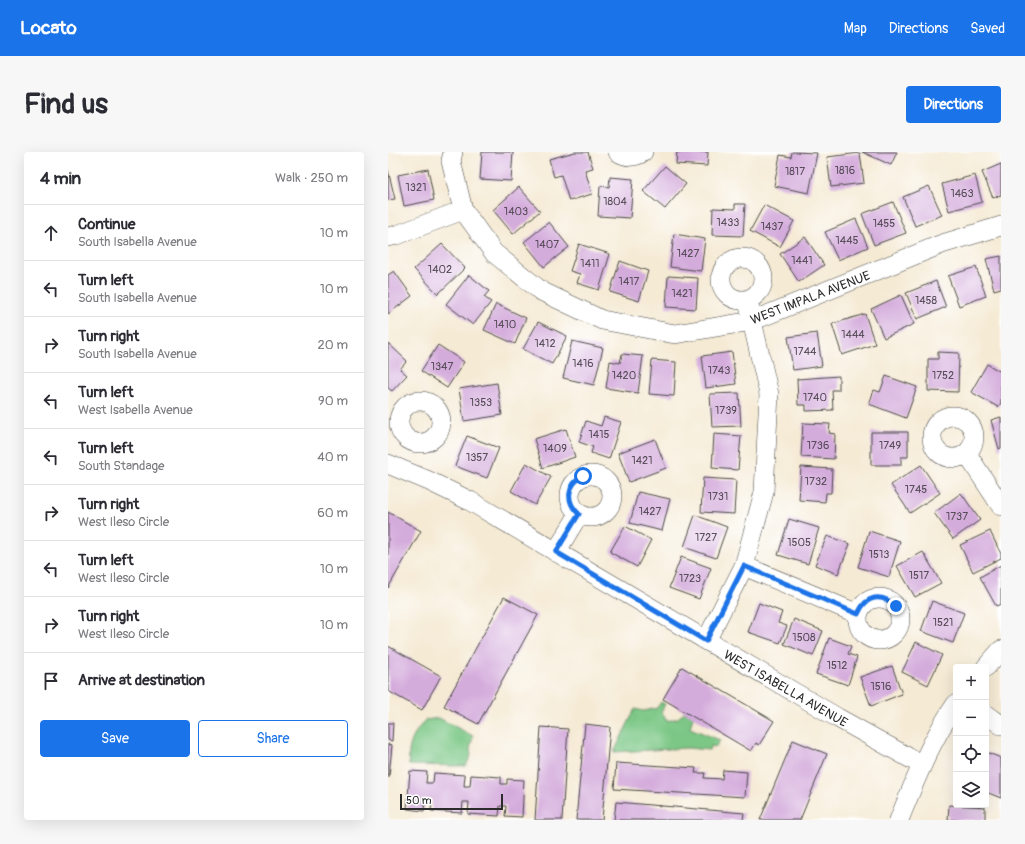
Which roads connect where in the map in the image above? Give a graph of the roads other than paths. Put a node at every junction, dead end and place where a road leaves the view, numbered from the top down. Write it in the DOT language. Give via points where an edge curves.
graph roads {
  1 [pos="453,152"];
  2 [pos="618,152"];
  3 [pos="643,152"];
  4 [pos="463,210"];
  5 [pos="1001,226"];
  6 [pos="388,236"];
  7 [pos="748,300"];
  8 [pos="752,321"];
  9 [pos="412,442"];
  10 [pos="966,454"];
  11 [pos="394,466"];
  12 [pos="1001,506"];
  13 [pos="579,514"];
  14 [pos="556,552"];
  15 [pos="744,566"];
  16 [pos="858,614"];
  17 [pos="706,641"];
  18 [pos="1001,650"];
  19 [pos="989,664"];
  20 [pos="953,709"];
  21 [pos="989,716"];
  22 [pos="1001,725"];
  23 [pos="922,764"];
  24 [pos="899,820"];
  1 -- 4 [label="street" via="451,162"];
  2 -- 3 [label="street" via="626,156"];
  4 -- 6 [label="street" via="397,235"];
  4 -- 8 [label="street, WEST IMPALA AVENUE" via="494,253 541,291 602,320 675,334"];
  5 -- 8 [label="street, WEST IMPALA AVENUE" via="942,244"];
  7 -- 8 [label="street"];
  8 -- 15 [label="street" via="770,394 764,492"];
  9 -- 11 [label="street, WEST ISABELLA AVENUE"];
  10 -- 12 [label="street"];
  11 -- 14 [label="street, WEST ISABELLA AVENUE" via="470,501"];
  13 -- 14 [label="street"];
  14 -- 17 [label="street, WEST ISABELLA AVENUE"];
  15 -- 16 [label="street"];
  15 -- 17 [label="street"];
  17 -- 23 [label="street, WEST ISABELLA AVENUE"];
  18 -- 19 [label="street"];
  20 -- 23 [label="street"];
  21 -- 22 [label="street"];
  23 -- 24 [label="street"];
}
